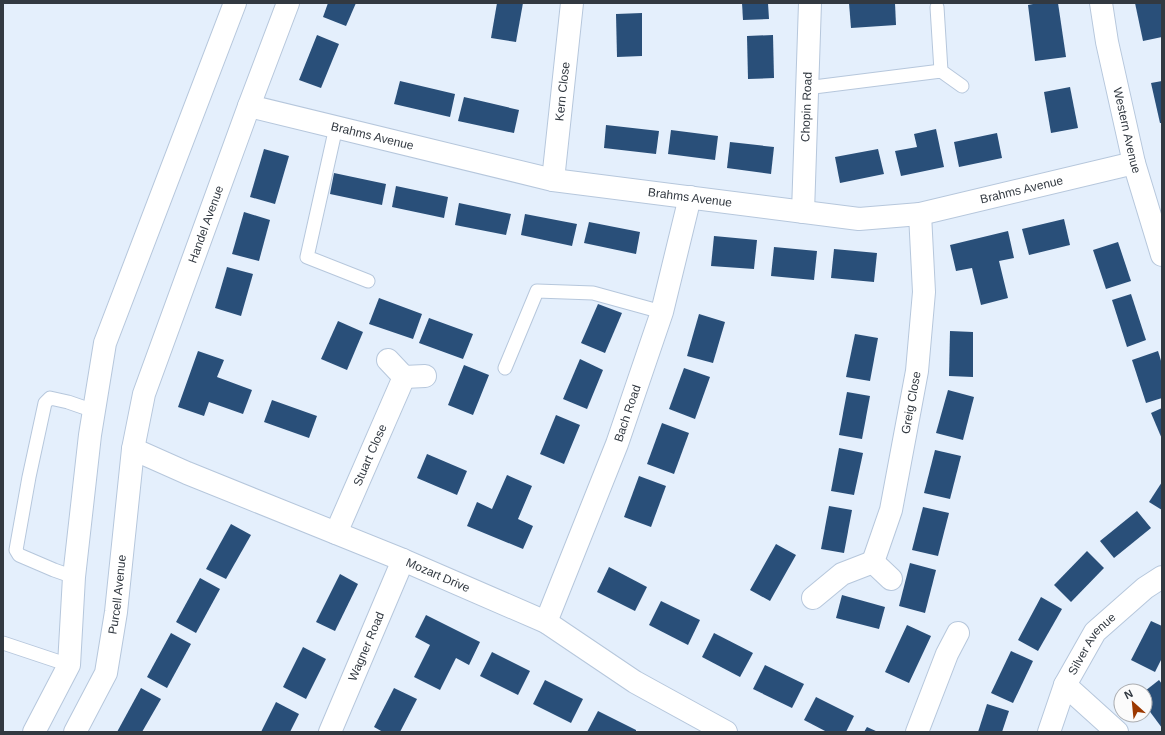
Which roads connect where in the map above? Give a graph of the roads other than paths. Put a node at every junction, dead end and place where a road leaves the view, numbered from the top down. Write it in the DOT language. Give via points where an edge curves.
graph roads {
  1 [pos="235,3"];
  2 [pos="288,3"];
  3 [pos="572,3"];
  4 [pos="810,3"];
  5 [pos="1101,3"];
  6 [pos="937,7"];
  7 [pos="941,71"];
  8 [pos="962,86"];
  9 [pos="806,88"];
  10 [pos="248,106"];
  11 [pos="336,127"];
  12 [pos="1134,163"];
  13 [pos="553,180"];
  14 [pos="690,198"];
  15 [pos="803,212"];
  16 [pos="920,214"];
  17 [pos="1162,255"];
  18 [pos="368,280"];
  19 [pos="662,312"];
  20 [pos="388,360"];
  21 [pos="505,368"];
  22 [pos="94,411"];
  23 [pos="133,449"];
  24 [pos="336,533"];
  25 [pos="403,560"];
  26 [pos="873,562"];
  27 [pos="74,577"];
  28 [pos="1162,577"];
  29 [pos="891,579"];
  30 [pos="813,598"];
  31 [pos="546,622"];
  32 [pos="958,633"];
  33 [pos="4,647"];
  34 [pos="69,665"];
  35 [pos="1065,685"];
  36 [pos="34,732"];
  37 [pos="75,732"];
  38 [pos="330,732"];
  39 [pos="726,732"];
  40 [pos="917,732"];
  41 [pos="1049,732"];
  42 [pos="1116,732"];
  1 -- 22 [label="street" via="105,343"];
  2 -- 10 [label="street, Handel Avenue"];
  3 -- 13 [label="street, Kern Close"];
  4 -- 9 [label="street, Chopin Road"];
  5 -- 12 [label="street, Western Avenue" via="1107,42"];
  6 -- 7 [label="lane"];
  7 -- 8 [label="lane"];
  7 -- 9 [label="lane"];
  9 -- 15 [label="street, Chopin Road"];
  10 -- 11 [label="street, Brahms Avenue"];
  10 -- 23 [label="street, Handel Avenue" via="144,394"];
  11 -- 13 [label="street, Brahms Avenue"];
  11 -- 18 [label="lane" via="307,257"];
  12 -- 16 [label="street, Brahms Avenue"];
  12 -- 17 [label="street, Western Avenue"];
  13 -- 14 [label="street, Brahms Avenue"];
  14 -- 15 [label="street, Brahms Avenue"];
  14 -- 19 [label="street, Bach Road"];
  15 -- 16 [label="street, Brahms Avenue" via="859,219"];
  16 -- 26 [label="street, Greig Close" via="924,292 917,371 891,510"];
  19 -- 21 [label="lane" via="594,293 536,291"];
  19 -- 31 [label="street, Bach Road" via="617,444"];
  20 -- 24 [label="street, Stuart Close" via="414,377"];
  22 -- 27 [label="street"];
  22 -- 27 [label="lane" via="50,398 45,403 16,550 19,555"];
  23 -- 24 [label="street, Mozart Drive" via="186,474"];
  23 -- 37 [label="street, Purcell Avenue" via="116,612 106,673"];
  24 -- 25 [label="street, Mozart Drive"];
  25 -- 31 [label="street, Mozart Drive"];
  25 -- 38 [label="street, Wagner Road"];
  26 -- 29 [label="street"];
  26 -- 30 [label="street" via="842,574"];
  27 -- 34 [label="street"];
  28 -- 35 [label="street, Silver Avenue" via="1145,588 1095,632"];
  31 -- 39 [label="street, Mozart Drive" via="635,682"];
  32 -- 40 [label="street" via="939,651"];
  33 -- 34 [label="lane"];
  34 -- 36 [label="street"];
  35 -- 41 [label="street, Silver Avenue"];
  35 -- 42 [label="street"];
}
